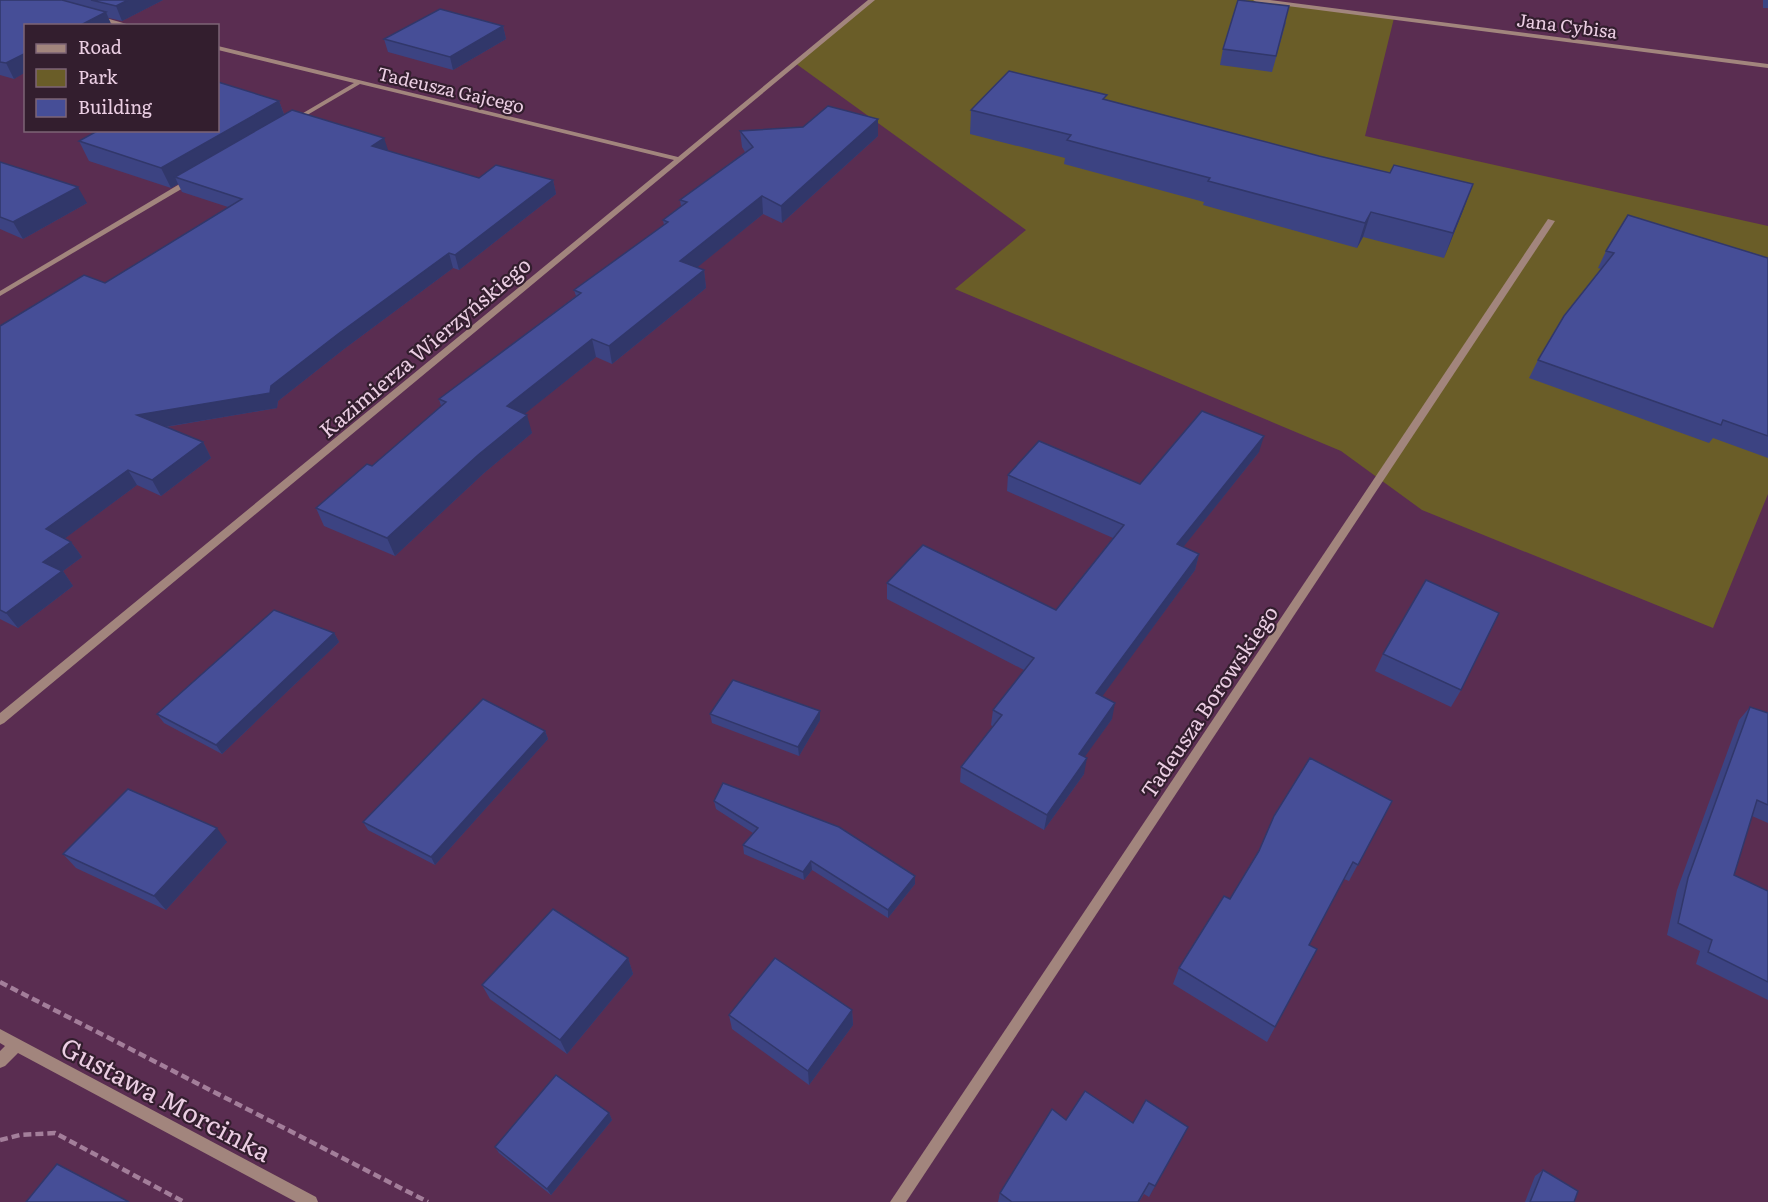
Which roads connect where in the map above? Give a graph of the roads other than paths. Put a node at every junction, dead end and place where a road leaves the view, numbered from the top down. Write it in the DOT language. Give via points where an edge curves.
graph roads {
  1 [pos="872,0"];
  2 [pos="1256,0"];
  3 [pos="94,17"];
  4 [pos="120,24"];
  5 [pos="219,48"];
  6 [pos="1768,66"];
  7 [pos="358,83"];
  8 [pos="286,125"];
  9 [pos="678,159"];
  10 [pos="204,173"];
  11 [pos="1551,221"];
  12 [pos="0,294"];
  13 [pos="0,720"];
  14 [pos="0,1036"];
  15 [pos="16,1045"];
  16 [pos="0,1061"];
  17 [pos="310,1202"];
  18 [pos="897,1202"];
  1 -- 9 [label="street, Kazimierza Wierzyńskiego"];
  2 -- 6 [label="street, Jana Cybisa"];
  3 -- 4 [label="street"];
  5 -- 7 [label="street, Tadeusza Gajcego"];
  7 -- 8 [label="street"];
  7 -- 9 [label="street, Tadeusza Gajcego"];
  9 -- 13 [label="street, Kazimierza Wierzyńskiego"];
  10 -- 12 [label="street"];
  11 -- 18 [label="street, Tadeusza Borowskiego"];
  14 -- 15 [label="street, Gustawa Morcinka"];
  15 -- 16 [label="street"];
  15 -- 17 [label="street, Gustawa Morcinka"];
}
